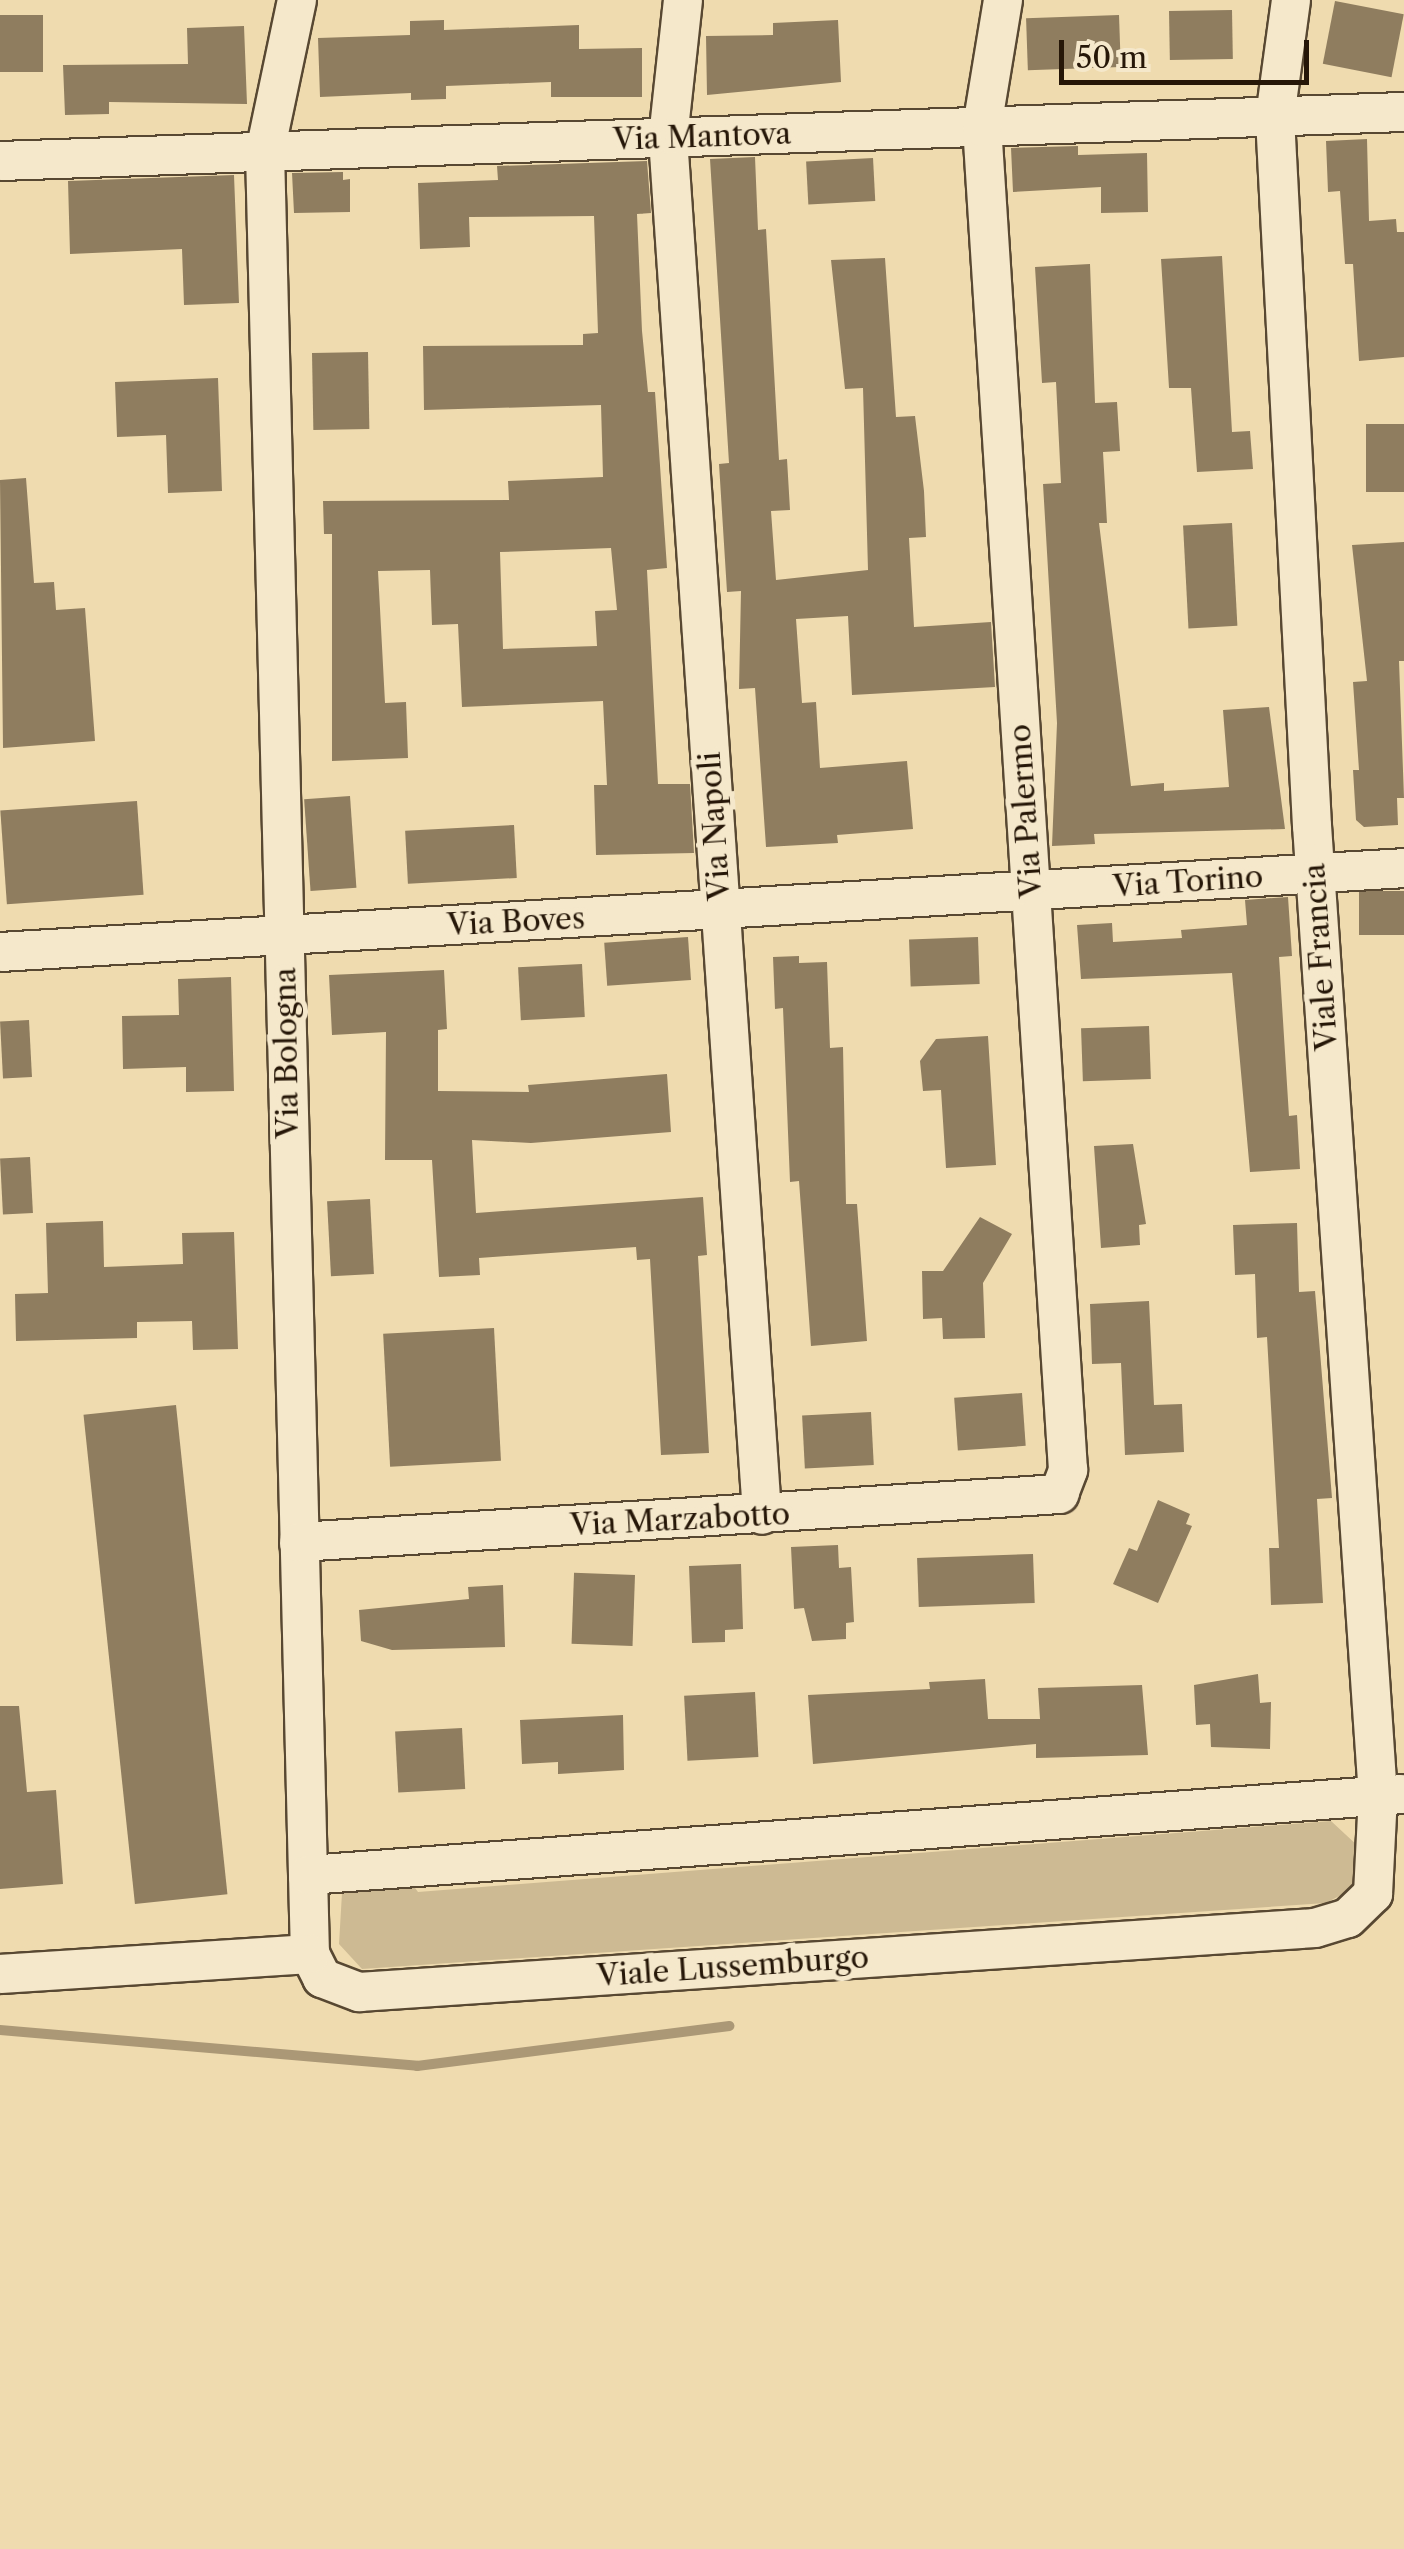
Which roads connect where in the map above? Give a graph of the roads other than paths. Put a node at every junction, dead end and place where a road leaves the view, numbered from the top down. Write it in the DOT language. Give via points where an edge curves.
graph roads {
  1 [pos="297,0"];
  2 [pos="683,0"];
  3 [pos="1003,0"];
  4 [pos="1291,0"];
  5 [pos="1404,112"];
  6 [pos="1275,117"];
  7 [pos="982,127"];
  8 [pos="668,138"];
  9 [pos="265,152"];
  10 [pos="0,161"];
  11 [pos="1404,868"];
  12 [pos="1316,874"];
  13 [pos="1031,891"];
  14 [pos="721,910"];
  15 [pos="284,935"];
  16 [pos="0,952"];
  17 [pos="1059,1494"];
  18 [pos="762,1516"];
  19 [pos="299,1542"];
  20 [pos="1391,1795"];
  21 [pos="308,1875"];
  22 [pos="310,1954"];
  23 [pos="0,1974"];
  1 -- 9 [label="street, Via Bologna"];
  2 -- 8 [label="street, Via Napoli"];
  3 -- 7 [label="street, Via Palermo"];
  4 -- 6 [label="street, Viale Francia"];
  5 -- 6 [label="street, Via Mantova"];
  6 -- 7 [label="street, Via Mantova"];
  6 -- 12 [label="street, Viale Francia"];
  7 -- 8 [label="street, Via Mantova"];
  7 -- 13 [label="street, Via Palermo"];
  8 -- 9 [label="street, Via Mantova"];
  8 -- 14 [label="street, Via Napoli"];
  9 -- 10 [label="street, Via Mantova"];
  9 -- 15 [label="street, Via Bologna"];
  11 -- 12 [label="street, Via Torino"];
  12 -- 13 [label="street, Via Torino"];
  12 -- 20 [label="street, Viale Francia"];
  13 -- 14 [label="street, Via Boves"];
  13 -- 17 [label="street, Via Palermo" via="1068,1470"];
  14 -- 15 [label="street, Via Boves"];
  14 -- 18 [label="street, Via Napoli"];
  15 -- 16 [label="street, Via Boves"];
  15 -- 19 [label="street, Via Bologna"];
  17 -- 18 [label="street, Via Marzabotto"];
  18 -- 19 [label="street, Via Marzabotto"];
  19 -- 21 [label="street, Via Bologna"];
  20 -- 21 [label="street"];
  20 -- 22 [label="street, Viale Lussemburgo" via="1374,1894 1348,1918 1315,1928 360,1992 322,1978"];
  21 -- 22 [label="street, Via Bologna"];
  22 -- 23 [label="street"];
}
